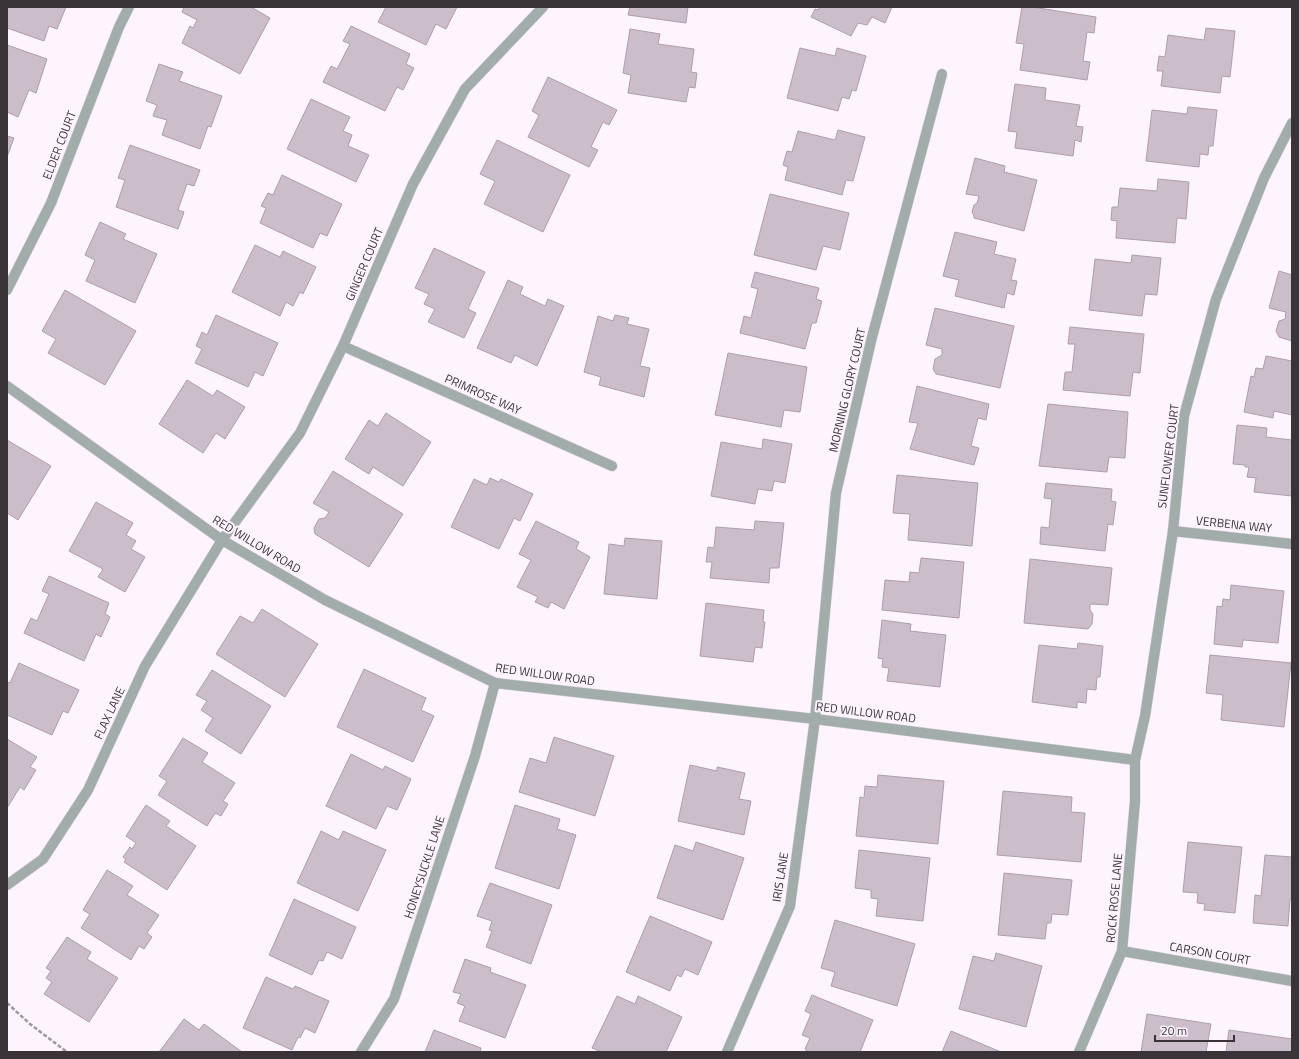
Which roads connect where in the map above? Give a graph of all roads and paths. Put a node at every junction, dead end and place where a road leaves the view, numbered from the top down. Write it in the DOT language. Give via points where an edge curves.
graph roads {
  1 [pos="129,7"];
  2 [pos="543,7"];
  3 [pos="942,74"];
  4 [pos="1292,123"];
  5 [pos="7,290"];
  6 [pos="343,346"];
  7 [pos="7,386"];
  8 [pos="612,466"];
  9 [pos="1173,531"];
  10 [pos="222,540"];
  11 [pos="1292,544"];
  12 [pos="495,683"];
  13 [pos="815,719"];
  14 [pos="1135,760"];
  15 [pos="7,885"];
  16 [pos="1122,951"];
  17 [pos="1292,981"];
  18 [pos="7,1003"];
  19 [pos="67,1052"];
  20 [pos="361,1052"];
  21 [pos="727,1052"];
  22 [pos="1078,1052"];
  1 -- 5 [label="street, ELDER COURT" via="118,27 51,202"];
  2 -- 6 [label="street, GINGER COURT" via="464,89 413,184"];
  3 -- 13 [label="street, MORNING GLORY COURT" via="871,341 836,493"];
  4 -- 9 [label="street, SUNFLOWER COURT" via="1264,178 1216,299 1184,416"];
  6 -- 8 [label="street, PRIMROSE WAY"];
  6 -- 10 [label="street, GINGER COURT" via="300,433"];
  7 -- 10 [label="street, RED WILLOW ROAD"];
  9 -- 11 [label="street, VERBENA WAY"];
  9 -- 14 [label="street, SUNFLOWER COURT" via="1145,716"];
  10 -- 12 [label="street, RED WILLOW ROAD" via="325,600"];
  10 -- 15 [label="street, FLAX LANE" via="145,666 88,790 43,859"];
  12 -- 13 [label="street, RED WILLOW ROAD"];
  12 -- 20 [label="street, HONEYSUCKLE LANE" via="474,756 394,999"];
  13 -- 14 [label="street, RED WILLOW ROAD"];
  13 -- 21 [label="street, IRIS LANE" via="790,906"];
  14 -- 16 [label="street, ROCK ROSE LANE" via="1135,801"];
  16 -- 17 [label="street, CARSON COURT"];
  16 -- 22 [label="street, ROCK ROSE LANE"];
  18 -- 19 [label="path"];
}
